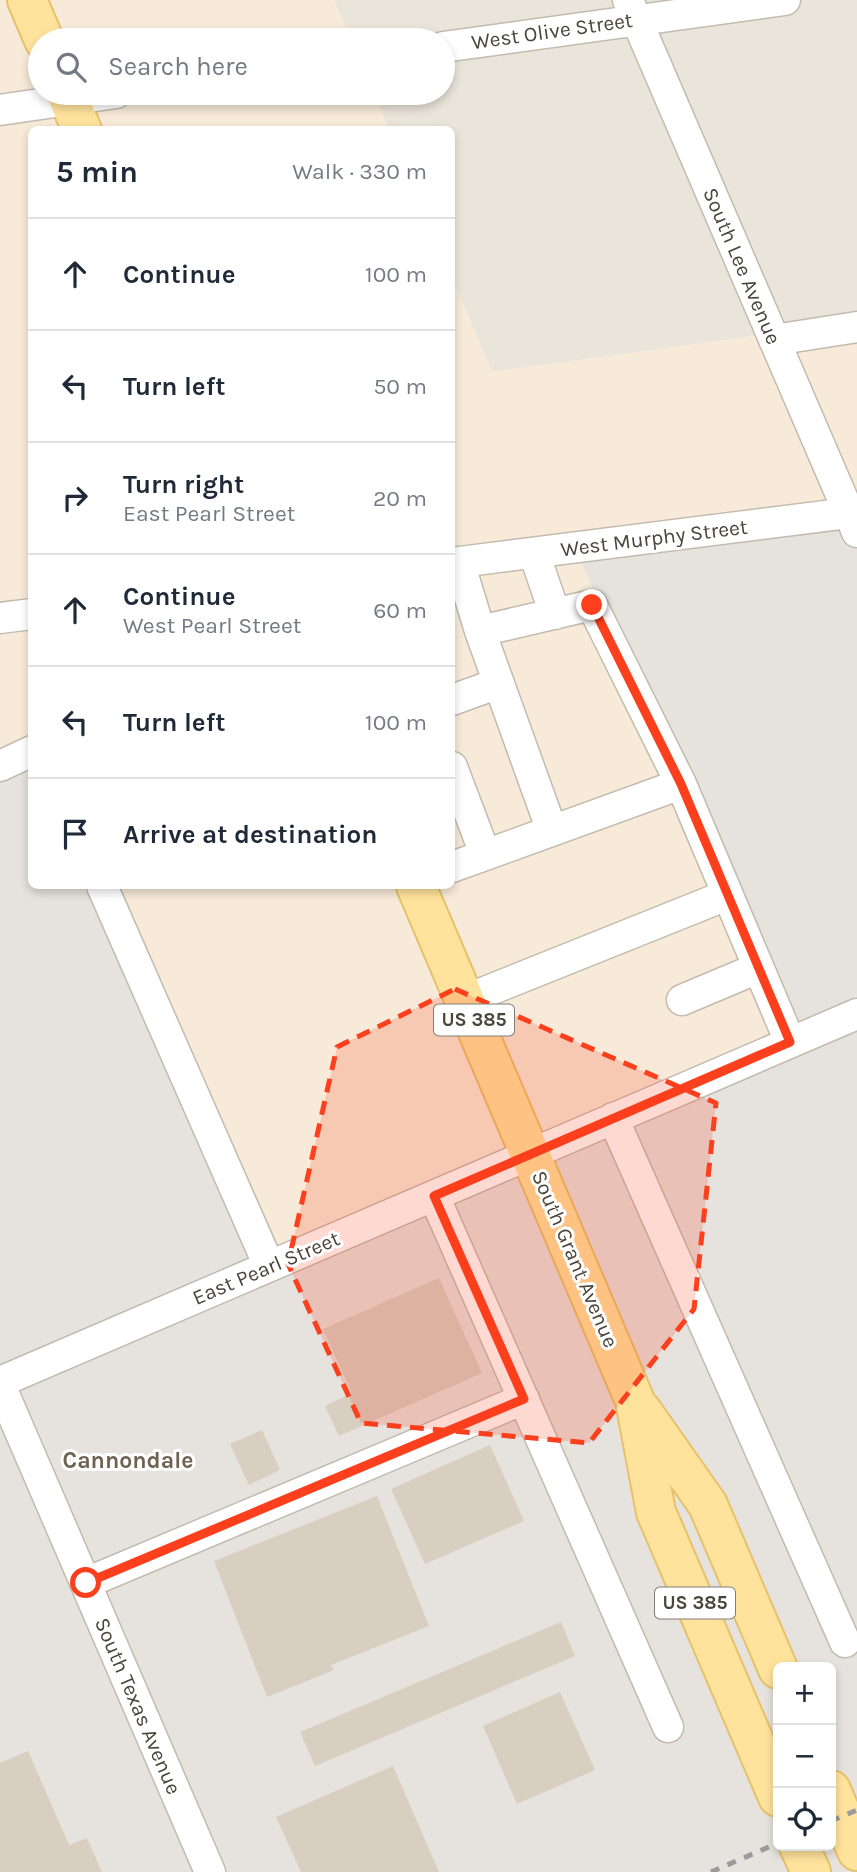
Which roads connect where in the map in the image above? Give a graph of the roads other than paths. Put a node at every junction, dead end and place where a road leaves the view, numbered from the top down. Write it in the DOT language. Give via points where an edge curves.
graph roads {
  1 [pos="27,0"];
  2 [pos="785,0"];
  3 [pos="632,10"];
  4 [pos="39,28"];
  5 [pos="455,45"];
  6 [pos="73,107"];
  7 [pos="0,110"];
  8 [pos="857,327"];
  9 [pos="774,340"];
  10 [pos="854,519"];
  11 [pos="534,553"];
  12 [pos="455,562"];
  13 [pos="28,614"];
  14 [pos="555,614"];
  15 [pos="0,618"];
  16 [pos="480,631"];
  17 [pos="499,683"];
  18 [pos="455,699"];
  19 [pos="28,753"];
  20 [pos="0,766"];
  21 [pos="455,775"];
  22 [pos="681,784"];
  23 [pos="552,831"];
  24 [pos="485,855"];
  25 [pos="455,866"];
  26 [pos="103,889"];
  27 [pos="417,889"];
  28 [pos="727,895"];
  29 [pos="758,968"];
  30 [pos="465,1000"];
  31 [pos="682,1000"];
  32 [pos="857,1014"];
  33 [pos="790,1042"];
  34 [pos="613,1118"];
  35 [pos="531,1154"];
  36 [pos="434,1196"];
  37 [pos="270,1266"];
  38 [pos="0,1383"];
  39 [pos="524,1399"];
  40 [pos="635,1401"];
  41 [pos="86,1583"];
  42 [pos="845,1642"];
  43 [pos="775,1662"];
  44 [pos="668,1727"];
  45 [pos="774,1788"];
  46 [pos="836,1802"];
  47 [pos="801,1851"];
  48 [pos="857,1851"];
  49 [pos="210,1872"];
  50 [pos="811,1872"];
  1 -- 4 [label="main road"];
  2 -- 3 [label="street, West Olive Street"];
  3 -- 5 [label="street, West Olive Street"];
  3 -- 9 [label="street, South Lee Avenue"];
  6 -- 7 [label="street"];
  8 -- 9 [label="street"];
  9 -- 10 [label="street, South Lee Avenue"];
  10 -- 11 [label="street, West Murphy Street"];
  11 -- 12 [label="street, West Murphy Street"];
  11 -- 14 [label="street"];
  12 -- 16 [label="street"];
  13 -- 15 [label="street"];
  14 -- 16 [label="street"];
  14 -- 22 [label="street" via="592,605"];
  16 -- 17 [label="street"];
  17 -- 18 [label="street"];
  17 -- 23 [label="street"];
  19 -- 20 [label="street"];
  21 -- 24 [label="street"];
  22 -- 23 [label="street"];
  22 -- 28 [label="street"];
  23 -- 24 [label="street"];
  24 -- 25 [label="street"];
  26 -- 37 [label="street"];
  27 -- 30 [label="main road, South Grant Avenue / US 385"];
  28 -- 29 [label="street"];
  28 -- 30 [label="street"];
  29 -- 31 [label="street"];
  29 -- 33 [label="street"];
  30 -- 35 [label="main road, South Grant Avenue / US 385"];
  32 -- 33 [label="street, East Pearl Street"];
  33 -- 34 [label="street, East Pearl Street"];
  34 -- 35 [label="street, East Pearl Street"];
  34 -- 42 [label="street"];
  35 -- 36 [label="street, East Pearl Street"];
  35 -- 40 [label="main road, South Grant Avenue / US 385"];
  36 -- 37 [label="street, East Pearl Street"];
  36 -- 39 [label="street"];
  37 -- 38 [label="street, East Pearl Street"];
  38 -- 41 [label="street, South Texas Avenue"];
  39 -- 41 [label="street"];
  39 -- 44 [label="street"];
  40 -- 43 [label="main road, South Grant Avenue / US 385" via="708,1505"];
  40 -- 45 [label="main road, South Grant Avenue / US 385" via="656,1512"];
  41 -- 49 [label="street, South Texas Avenue"];
  46 -- 48 [label="main road"];
  47 -- 50 [label="main road"];
}
